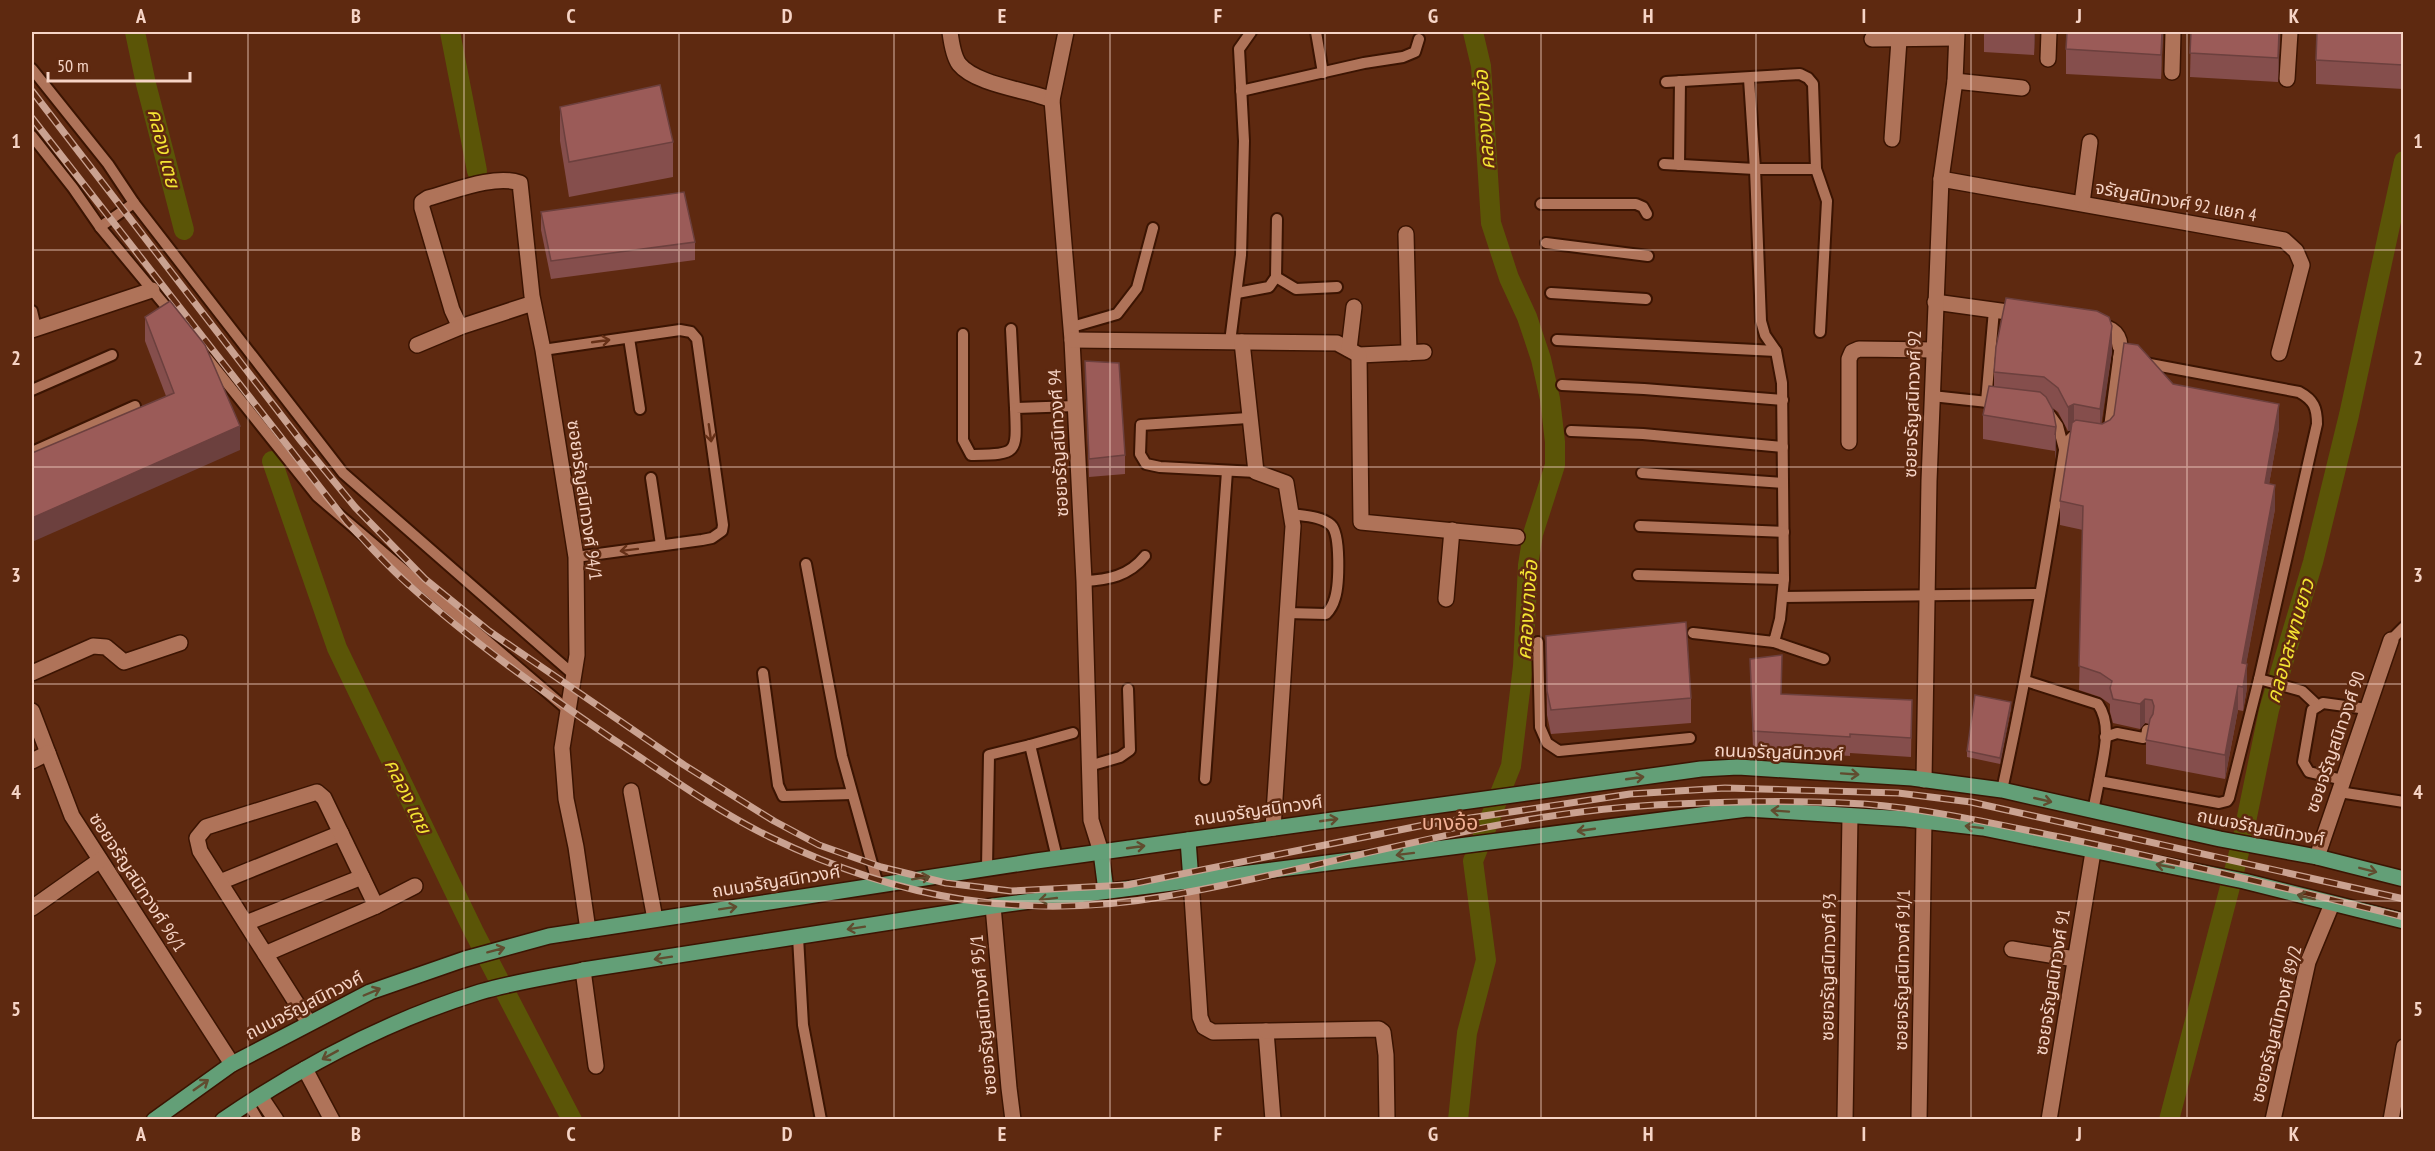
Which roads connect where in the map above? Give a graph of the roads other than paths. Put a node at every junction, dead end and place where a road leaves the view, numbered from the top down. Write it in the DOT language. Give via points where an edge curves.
graph roads {
  1 [pos="950,32"];
  2 [pos="1066,32"];
  3 [pos="1251,32"];
  4 [pos="1316,32"];
  5 [pos="2049,32"];
  6 [pos="2173,32"];
  7 [pos="2290,32"];
  8 [pos="1957,35"];
  9 [pos="1419,39"];
  10 [pos="1872,39"];
  11 [pos="1899,40"];
  12 [pos="2048,59"];
  13 [pos="32,69"];
  14 [pos="2172,72"];
  15 [pos="1323,73"];
  16 [pos="1749,79"];
  17 [pos="2287,79"];
  18 [pos="1680,81"];
  19 [pos="1955,81"];
  20 [pos="1666,82"];
  21 [pos="2022,88"];
  22 [pos="1241,91"];
  23 [pos="1052,100"];
  24 [pos="32,136"];
  25 [pos="1892,139"];
  26 [pos="2090,142"];
  27 [pos="1664,164"];
  28 [pos="1679,165"];
  29 [pos="1755,169"];
  30 [pos="1816,169"];
  31 [pos="1941,179"];
  32 [pos="134,203"];
  33 [pos="2082,203"];
  34 [pos="1541,204"];
  35 [pos="1647,214"];
  36 [pos="1278,219"];
  37 [pos="100,227"];
  38 [pos="1153,228"];
  39 [pos="1406,234"];
  40 [pos="1546,243"];
  41 [pos="1648,256"];
  42 [pos="1276,277"];
  43 [pos="1337,288"];
  44 [pos="152,290"];
  45 [pos="1237,293"];
  46 [pos="1551,293"];
  47 [pos="1646,299"];
  48 [pos="1935,302"];
  49 [pos="533,303"];
  50 [pos="1354,308"];
  51 [pos="1994,310"];
  52 [pos="32,311"];
  53 [pos="2041,316"];
  54 [pos="2074,320"];
  55 [pos="182,327"];
  56 [pos="460,327"];
  57 [pos="34,329"];
  58 [pos="1011,329"];
  59 [pos="1820,332"];
  60 [pos="963,334"];
  61 [pos="1072,334"];
  62 [pos="629,338"];
  63 [pos="1557,340"];
  64 [pos="1236,342"];
  65 [pos="417,345"];
  66 [pos="197,346"];
  67 [pos="543,350"];
  68 [pos="1934,350"];
  69 [pos="1776,351"];
  70 [pos="1354,352"];
  71 [pos="2119,352"];
  72 [pos="2279,353"];
  73 [pos="112,355"];
  74 [pos="1562,385"];
  75 [pos="32,390"];
  76 [pos="1932,396"];
  77 [pos="1783,400"];
  78 [pos="1986,402"];
  79 [pos="2007,404"];
  80 [pos="135,406"];
  81 [pos="1076,406"];
  82 [pos="1015,408"];
  83 [pos="2037,408"];
  84 [pos="640,409"];
  85 [pos="1248,418"];
  86 [pos="1571,432"];
  87 [pos="1849,442"];
  88 [pos="1783,447"];
  89 [pos="2064,450"];
  90 [pos="32,452"];
  91 [pos="1227,471"];
  92 [pos="1256,472"];
  93 [pos="1642,473"];
  94 [pos="651,478"];
  95 [pos="1783,483"];
  96 [pos="1291,514"];
  97 [pos="1640,526"];
  98 [pos="1452,530"];
  99 [pos="1784,532"];
  100 [pos="1517,537"];
  101 [pos="661,545"];
  102 [pos="576,556"];
  103 [pos="1145,556"];
  104 [pos="806,564"];
  105 [pos="1638,575"];
  106 [pos="1784,579"];
  107 [pos="1084,581"];
  108 [pos="2040,594"];
  109 [pos="1927,595"];
  110 [pos="1783,597"];
  111 [pos="1446,599"];
  112 [pos="1287,613"];
  113 [pos="2403,627"];
  114 [pos="1693,633"];
  115 [pos="2391,640"];
  116 [pos="1538,642"];
  117 [pos="1774,642"];
  118 [pos="180,643"];
  119 [pos="1824,659"];
  120 [pos="32,673"];
  121 [pos="763,674"];
  122 [pos="574,675"];
  123 [pos="2264,680"];
  124 [pos="2026,681"];
  125 [pos="1128,689"];
  126 [pos="2318,706"];
  127 [pos="2367,709"];
  128 [pos="568,710"];
  129 [pos="32,711"];
  130 [pos="2147,730"];
  131 [pos="1073,733"];
  132 [pos="2105,737"];
  133 [pos="1690,738"];
  134 [pos="1030,745"];
  135 [pos="48,753"];
  136 [pos="32,761"];
  137 [pos="1089,766"];
  138 [pos="1205,779"];
  139 [pos="1924,780"];
  140 [pos="2099,781"];
  141 [pos="2341,786"];
  142 [pos="2002,790"];
  143 [pos="631,791"];
  144 [pos="852,794"];
  145 [pos="2403,802"];
  146 [pos="2093,811"];
  147 [pos="1850,816"];
  148 [pos="1924,821"];
  149 [pos="1273,828"];
  150 [pos="340,833"];
  151 [pos="1188,840"];
  152 [pos="1101,852"];
  153 [pos="2093,852"];
  154 [pos="2317,857"];
  155 [pos="1057,858"];
  156 [pos="100,860"];
  157 [pos="987,868"];
  158 [pos="362,878"];
  159 [pos="2403,879"];
  160 [pos="1191,880"];
  161 [pos="220,882"];
  162 [pos="878,885"];
  163 [pos="414,886"];
  164 [pos="1106,891"];
  165 [pos="2332,904"];
  166 [pos="376,906"];
  167 [pos="993,906"];
  168 [pos="32,908"];
  169 [pos="655,919"];
  170 [pos="2403,921"];
  171 [pos="246,923"];
  172 [pos="588,930"];
  173 [pos="798,937"];
  174 [pos="2012,949"];
  175 [pos="265,954"];
  176 [pos="2075,959"];
  177 [pos="583,970"];
  178 [pos="309,1023"];
  179 [pos="1266,1031"];
  180 [pos="2403,1047"];
  181 [pos="232,1064"];
  182 [pos="596,1066"];
  183 [pos="305,1069"];
  184 [pos="254,1099"];
  185 [pos="154,1119"];
  186 [pos="223,1119"];
  187 [pos="258,1119"];
  188 [pos="276,1119"];
  189 [pos="332,1119"];
  190 [pos="821,1119"];
  191 [pos="1014,1119"];
  192 [pos="1273,1119"];
  193 [pos="1387,1119"];
  194 [pos="1845,1119"];
  195 [pos="1918,1119"];
  196 [pos="2049,1119"];
  197 [pos="2273,1119"];
  198 [pos="2391,1119"];
  1 -- 23 [label="street" via="959,63 975,75"];
  2 -- 23 [label="street, ซอยจรัญสนิทวงศ์ 94"];
  3 -- 22 [label="lane" via="1239,49"];
  4 -- 15 [label="lane"];
  5 -- 12 [label="street"];
  6 -- 14 [label="street"];
  7 -- 17 [label="street"];
  8 -- 11 [label="street"];
  8 -- 19 [label="street, ซอยจรัญสนิทวงศ์ 92"];
  9 -- 15 [label="lane" via="1416,52 1403,57"];
  10 -- 11 [label="street"];
  11 -- 25 [label="street"];
  13 -- 32 [label="lane"];
  15 -- 22 [label="lane"];
  16 -- 18 [label="lane"];
  16 -- 29 [label="lane"];
  16 -- 30 [label="lane" via="1800,74 1813,84"];
  18 -- 20 [label="lane"];
  18 -- 28 [label="lane"];
  19 -- 21 [label="street"];
  19 -- 31 [label="street, ซอยจรัญสนิทวงศ์ 92"];
  22 -- 45 [label="lane" via="1245,141"];
  23 -- 61 [label="street, ซอยจรัญสนิทวงศ์ 94"];
  24 -- 37 [label="lane"];
  26 -- 33 [label="street"];
  27 -- 28 [label="lane"];
  28 -- 29 [label="lane"];
  29 -- 30 [label="lane"];
  29 -- 69 [label="lane" via="1761,321"];
  30 -- 59 [label="lane" via="1827,201"];
  31 -- 33 [label="street, จรัญสนิทวงศ์ 92 แยก 4"];
  31 -- 48 [label="street, ซอยจรัญสนิทวงศ์ 92"];
  32 -- 37 [label="lane"];
  32 -- 122 [label="lane" via="343,473"];
  33 -- 72 [label="street, จรัญสนิทวงศ์ 92 แยก 4" via="2284,240 2296,251 2302,265"];
  34 -- 35 [label="lane" via="1636,204"];
  36 -- 42 [label="lane"];
  37 -- 44 [label="lane"];
  38 -- 61 [label="lane" via="1137,288 1117,314"];
  39 -- 70 [label="street" via="1416,353"];
  40 -- 41 [label="lane"];
  42 -- 43 [label="lane" via="1296,289"];
  42 -- 45 [label="lane" via="1269,287"];
  44 -- 55 [label="lane"];
  44 -- 57 [label="street"];
  45 -- 64 [label="lane"];
  46 -- 47 [label="lane"];
  48 -- 51 [label="street"];
  48 -- 68 [label="street, ซอยจรัญสนิทวงศ์ 92"];
  49 -- 56 [label="street"];
  49 -- 56 [label="street, ซอยจรัญสนิทวงศ์ 94/1" via="520,183 509,179 491,181 428,198 422,207"];
  49 -- 67 [label="street, ซอยจรัญสนิทวงศ์ 94/1"];
  50 -- 70 [label="street"];
  51 -- 53 [label="street"];
  51 -- 78 [label="lane"];
  52 -- 57 [label="lane"];
  54 -- 71 [label="street" via="2114,332 2120,339"];
  56 -- 65 [label="street"];
  58 -- 82 [label="lane"];
  60 -- 82 [label="lane" via="963,440 971,455 1005,455 1011,451 1016,438"];
  61 -- 64 [label="street"];
  61 -- 81 [label="street, ซอยจรัญสนิทวงศ์ 94"];
  67 -- 62 [label="lane, one-way"];
  62 -- 84 [label="lane"];
  62 -- 101 [label="lane, one-way" via="688,330 697,339 722,531 712,538"];
  63 -- 69 [label="lane"];
  64 -- 70 [label="street" via="1337,343"];
  64 -- 85 [label="street"];
  66 -- 128 [label="lane" via="317,496"];
  67 -- 102 [label="street, ซอยจรัญสนิทวงศ์ 94/1"];
  68 -- 76 [label="street, ซอยจรัญสนิทวงศ์ 92"];
  68 -- 87 [label="street" via="1852,352"];
  69 -- 77 [label="lane"];
  70 -- 98 [label="street" via="1361,522"];
  71 -- 89 [label="lane" via="2107,438 2073,436"];
  71 -- 123 [label="lane" via="2299,392 2314,403 2316,424"];
  73 -- 75 [label="lane"];
  74 -- 77 [label="lane"];
  76 -- 78 [label="lane"];
  76 -- 109 [label="street, ซอยจรัญสนิทวงศ์ 92"];
  77 -- 88 [label="lane"];
  78 -- 79 [label="lane"];
  80 -- 90 [label="lane"];
  81 -- 82 [label="lane"];
  81 -- 107 [label="street, ซอยจรัญสนิทวงศ์ 94"];
  83 -- 89 [label="lane" via="2052,415"];
  85 -- 91 [label="lane" via="1141,425 1140,454 1146,464"];
  85 -- 92 [label="street"];
  86 -- 88 [label="lane" via="1643,434"];
  88 -- 95 [label="lane"];
  89 -- 108 [label="lane"];
  91 -- 92 [label="lane"];
  91 -- 138 [label="lane"];
  92 -- 96 [label="street" via="1286,483"];
  93 -- 95 [label="lane"];
  94 -- 101 [label="lane"];
  95 -- 99 [label="lane"];
  96 -- 112 [label="street"];
  96 -- 112 [label="lane" via="1324,520 1333,527 1338,540 1336,596 1326,614"];
  97 -- 99 [label="lane"];
  98 -- 100 [label="street"];
  98 -- 111 [label="street"];
  99 -- 106 [label="lane"];
  101 -- 102 [label="lane, one-way"];
  102 -- 122 [label="street, ซอยจรัญสนิทวงศ์ 94/1" via="578,633"];
  103 -- 107 [label="lane" via="1137,567 1110,579"];
  104 -- 144 [label="lane"];
  105 -- 106 [label="lane"];
  106 -- 110 [label="lane"];
  107 -- 137 [label="street, ซอยจรัญสนิทวงศ์ 94"];
  108 -- 109 [label="lane"];
  108 -- 124 [label="lane"];
  109 -- 110 [label="lane"];
  109 -- 139 [label="street, ซอยจรัญสนิทวงศ์ 92"];
  110 -- 117 [label="lane"];
  112 -- 149 [label="street"];
  113 -- 115 [label="lane"];
  114 -- 117 [label="lane"];
  115 -- 127 [label="street, ซอยจรัญสนิทวงศ์ 90"];
  116 -- 133 [label="lane" via="1540,727 1547,743 1559,751"];
  117 -- 119 [label="lane"];
  118 -- 120 [label="street" via="124,662 106,647 93,646"];
  121 -- 144 [label="lane" via="778,785 783,796"];
  122 -- 128 [label="street, ซอยจรัญสนิทวงศ์ 94/1"];
  123 -- 126 [label="lane" via="2302,691"];
  123 -- 140 [label="lane" via="2227,801"];
  124 -- 132 [label="lane" via="2098,704"];
  124 -- 142 [label="lane"];
  125 -- 137 [label="lane" via="1130,750 1120,758"];
  126 -- 127 [label="lane" via="2323,703"];
  126 -- 141 [label="lane" via="2312,710 2303,762 2309,772"];
  127 -- 141 [label="street, ซอยจรัญสนิทวงศ์ 90"];
  128 -- 172 [label="street, ซอยจรัญสนิทวงศ์ 94/1" via="563,772"];
  129 -- 135 [label="street, ซอยจรัญสนิทวงศ์ 96/1"];
  130 -- 132 [label="lane" via="2143,738 2117,733"];
  131 -- 134 [label="lane"];
  132 -- 140 [label="lane"];
  134 -- 155 [label="lane"];
  134 -- 157 [label="lane" via="989,755"];
  135 -- 136 [label="street"];
  135 -- 156 [label="street, ซอยจรัญสนิทวงศ์ 96/1" via="72,816"];
  137 -- 152 [label="street, ซอยจรัญสนิทวงศ์ 94" via="1092,828"];
  139 -- 142 [label="main road, ถนนจรัญสนิทวงศ์"];
  149 -- 139 [label="main road, ถนนจรัญสนิทวงศ์, one-way" via="1692,770 1738,767"];
  140 -- 146 [label="lane"];
  141 -- 145 [label="lane"];
  141 -- 154 [label="street, ซอยจรัญสนิทวงศ์ 90"];
  142 -- 146 [label="main road, ถนนจรัญสนิทวงศ์, one-way"];
  143 -- 169 [label="street"];
  144 -- 162 [label="lane"];
  146 -- 154 [label="main road, ถนนจรัญสนิทวงศ์"];
  147 -- 148 [label="main road"];
  147 -- 160 [label="main road, one-way" via="1747,809"];
  147 -- 194 [label="street, ซอยจรัญสนิทวงศ์ 93"];
  153 -- 148 [label="main road, one-way" via="1983,828"];
  148 -- 195 [label="street, ซอยจรัญสนิทวงศ์ 91/1"];
  149 -- 151 [label="main road, ถนนจรัญสนิทวงศ์"];
  150 -- 158 [label="street"];
  150 -- 161 [label="street"];
  150 -- 161 [label="street" via="324,798 317,792 206,827 197,838 200,851"];
  152 -- 151 [label="main road, ถนนจรัญสนิทวงศ์, one-way"];
  151 -- 160 [label="main road"];
  152 -- 155 [label="main road, ถนนจรัญสนิทวงศ์"];
  152 -- 164 [label="main road"];
  165 -- 153 [label="main road, one-way" via="2244,881"];
  153 -- 176 [label="street, ซอยจรัญสนิทวงศ์ 91"];
  154 -- 159 [label="main road, ถนนจรัญสนิทวงศ์, one-way"];
  155 -- 157 [label="main road, ถนนจรัญสนิทวงศ์"];
  156 -- 168 [label="street"];
  156 -- 181 [label="street, ซอยจรัญสนิทวงศ์ 96/1"];
  162 -- 157 [label="main road, ถนนจรัญสนิทวงศ์, one-way"];
  158 -- 166 [label="street"];
  158 -- 171 [label="street"];
  160 -- 164 [label="main road"];
  160 -- 179 [label="street" via="1200,1017 1204,1027 1213,1032"];
  161 -- 171 [label="street"];
  169 -- 162 [label="main road, ถนนจรัญสนิทวงศ์, one-way"];
  163 -- 166 [label="street"];
  164 -- 167 [label="main road, one-way"];
  165 -- 170 [label="main road"];
  165 -- 197 [label="street, ซอยจรัญสนิทวงศ์ 89/2" via="2308,962"];
  166 -- 175 [label="street"];
  167 -- 173 [label="main road, one-way"];
  167 -- 191 [label="street, ซอยจรัญสนิทวงศ์ 95/1"];
  169 -- 172 [label="main road, ถนนจรัญสนิทวงศ์"];
  171 -- 175 [label="street"];
  178 -- 172 [label="main road, ถนนจรัญสนิทวงศ์, one-way" via="370,992 465,958"];
  173 -- 177 [label="main road, one-way"];
  173 -- 190 [label="lane" via="802,1025"];
  174 -- 176 [label="street"];
  175 -- 178 [label="street"];
  176 -- 196 [label="street, ซอยจรัญสนิทวงศ์ 91"];
  177 -- 182 [label="street"];
  177 -- 183 [label="main road, one-way" via="481,992 350,1044"];
  178 -- 181 [label="main road, ถนนจรัญสนิทวงศ์"];
  179 -- 192 [label="street"];
  179 -- 193 [label="street" via="1379,1029 1383,1032 1386,1055"];
  180 -- 198 [label="street"];
  185 -- 181 [label="main road, ถนนจรัญสนิทวงศ์, one-way"];
  183 -- 184 [label="main road"];
  183 -- 189 [label="street"];
  184 -- 186 [label="main road"];
  184 -- 187 [label="lane"];
  184 -- 188 [label="street"];
}
